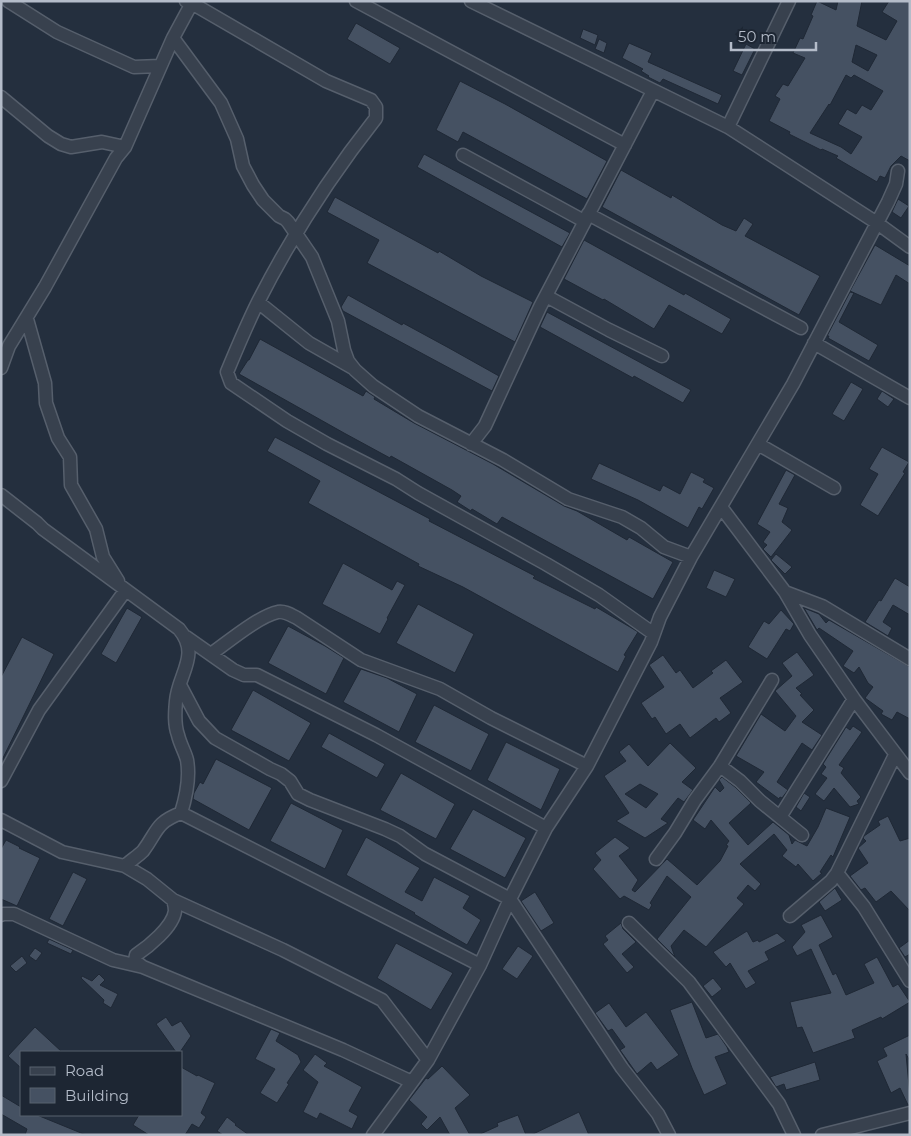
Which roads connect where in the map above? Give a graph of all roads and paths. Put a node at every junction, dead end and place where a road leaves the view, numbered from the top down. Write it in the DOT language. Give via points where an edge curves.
graph roads {
  1 [pos="8,1"];
  2 [pos="356,1"];
  3 [pos="471,1"];
  4 [pos="789,1"];
  5 [pos="190,2"];
  6 [pos="173,38"];
  7 [pos="160,66"];
  8 [pos="653,91"];
  9 [pos="1,97"];
  10 [pos="728,127"];
  11 [pos="625,144"];
  12 [pos="125,147"];
  13 [pos="463,155"];
  14 [pos="898,171"];
  15 [pos="586,218"];
  16 [pos="877,223"];
  17 [pos="296,234"];
  18 [pos="910,247"];
  19 [pos="546,296"];
  20 [pos="258,302"];
  21 [pos="27,319"];
  22 [pos="801,328"];
  23 [pos="814,343"];
  24 [pos="662,356"];
  25 [pos="1,368"];
  26 [pos="355,370"];
  27 [pos="910,398"];
  28 [pos="471,444"];
  29 [pos="758,444"];
  30 [pos="834,488"];
  31 [pos="1,495"];
  32 [pos="721,507"];
  33 [pos="691,557"];
  34 [pos="126,591"];
  35 [pos="785,592"];
  36 [pos="654,634"];
  37 [pos="186,637"];
  38 [pos="211,654"];
  39 [pos="910,659"];
  40 [pos="772,680"];
  41 [pos="180,685"];
  42 [pos="854,699"];
  43 [pos="896,754"];
  44 [pos="586,766"];
  45 [pos="720,766"];
  46 [pos="910,773"];
  47 [pos="1,781"];
  48 [pos="182,813"];
  49 [pos="780,817"];
  50 [pos="1,820"];
  51 [pos="546,828"];
  52 [pos="802,835"];
  53 [pos="656,859"];
  54 [pos="125,866"];
  55 [pos="837,873"];
  56 [pos="510,899"];
  57 [pos="173,900"];
  58 [pos="1,915"];
  59 [pos="790,916"];
  60 [pos="629,923"];
  61 [pos="480,965"];
  62 [pos="143,968"];
  63 [pos="910,982"];
  64 [pos="428,1060"];
  65 [pos="412,1082"];
  66 [pos="910,1113"];
  67 [pos="373,1135"];
  68 [pos="668,1135"];
  69 [pos="794,1135"];
  70 [pos="822,1135"];
  1 -- 7 [label="street" via="57,32 134,67"];
  2 -- 11 [label="street"];
  3 -- 8 [label="street"];
  4 -- 10 [label="street"];
  5 -- 6 [label="street"];
  5 -- 17 [label="street" via="326,81 371,100 376,107 376,118 336,171"];
  6 -- 7 [label="street"];
  6 -- 17 [label="street" via="221,103 253,185"];
  7 -- 12 [label="street"];
  8 -- 10 [label="street"];
  8 -- 11 [label="street"];
  9 -- 12 [label="street" via="61,144 71,147 102,142"];
  10 -- 16 [label="street"];
  11 -- 15 [label="street"];
  12 -- 21 [label="street"];
  13 -- 15 [label="street"];
  14 -- 16 [label="street" via="896,184"];
  15 -- 19 [label="street"];
  15 -- 22 [label="street"];
  16 -- 18 [label="street"];
  16 -- 23 [label="street"];
  17 -- 20 [label="street"];
  17 -- 26 [label="street" via="312,257 338,321 348,361"];
  19 -- 24 [label="street"];
  19 -- 28 [label="street" via="485,426"];
  20 -- 26 [label="street" via="309,343"];
  20 -- 36 [label="street" via="227,372 231,383 311,435 396,479 599,595"];
  21 -- 25 [label="street"];
  21 -- 34 [label="street" via="45,383 46,403 58,438 70,457 72,485 96,529 103,557"];
  23 -- 27 [label="street"];
  23 -- 29 [label="street"];
  26 -- 28 [label="street" via="418,416"];
  28 -- 33 [label="street" via="568,498 622,517 664,547"];
  29 -- 30 [label="street"];
  29 -- 32 [label="street"];
  31 -- 34 [label="street"];
  32 -- 33 [label="street"];
  32 -- 35 [label="street"];
  33 -- 36 [label="street"];
  34 -- 37 [label="street"];
  34 -- 47 [label="street" via="39,710"];
  35 -- 39 [label="street" via="822,606"];
  35 -- 42 [label="street"];
  36 -- 44 [label="street"];
  37 -- 38 [label="street"];
  37 -- 41 [label="street" via="189,656"];
  38 -- 44 [label="street" via="268,616 286,612 360,660 440,689"];
  38 -- 51 [label="street" via="233,670 244,675 257,675 376,734"];
  40 -- 45 [label="street"];
  41 -- 48 [label="street" via="175,724 187,760 188,774"];
  41 -- 56 [label="street" via="199,721 215,738 281,774 298,794 400,836 425,854"];
  42 -- 43 [label="street"];
  42 -- 49 [label="street"];
  43 -- 46 [label="street"];
  43 -- 55 [label="street"];
  44 -- 51 [label="street"];
  45 -- 49 [label="street"];
  45 -- 53 [label="street"];
  48 -- 54 [label="street" via="156,828 142,851"];
  48 -- 61 [label="street"];
  49 -- 52 [label="street"];
  50 -- 54 [label="street" via="62,852"];
  51 -- 56 [label="street"];
  54 -- 57 [label="street"];
  55 -- 59 [label="street"];
  55 -- 63 [label="street" via="864,908"];
  56 -- 61 [label="street"];
  56 -- 68 [label="street" via="622,1068 658,1114"];
  57 -- 62 [label="street" via="175,912 168,925 134,958"];
  57 -- 64 [label="street" via="382,1000"];
  58 -- 62 [label="street" via="14,914 114,960"];
  60 -- 69 [label="street" via="689,982 779,1104"];
  61 -- 64 [label="street"];
  62 -- 65 [label="street" via="343,1050"];
  64 -- 65 [label="street"];
  65 -- 67 [label="street"];
  66 -- 70 [label="street"];
}
